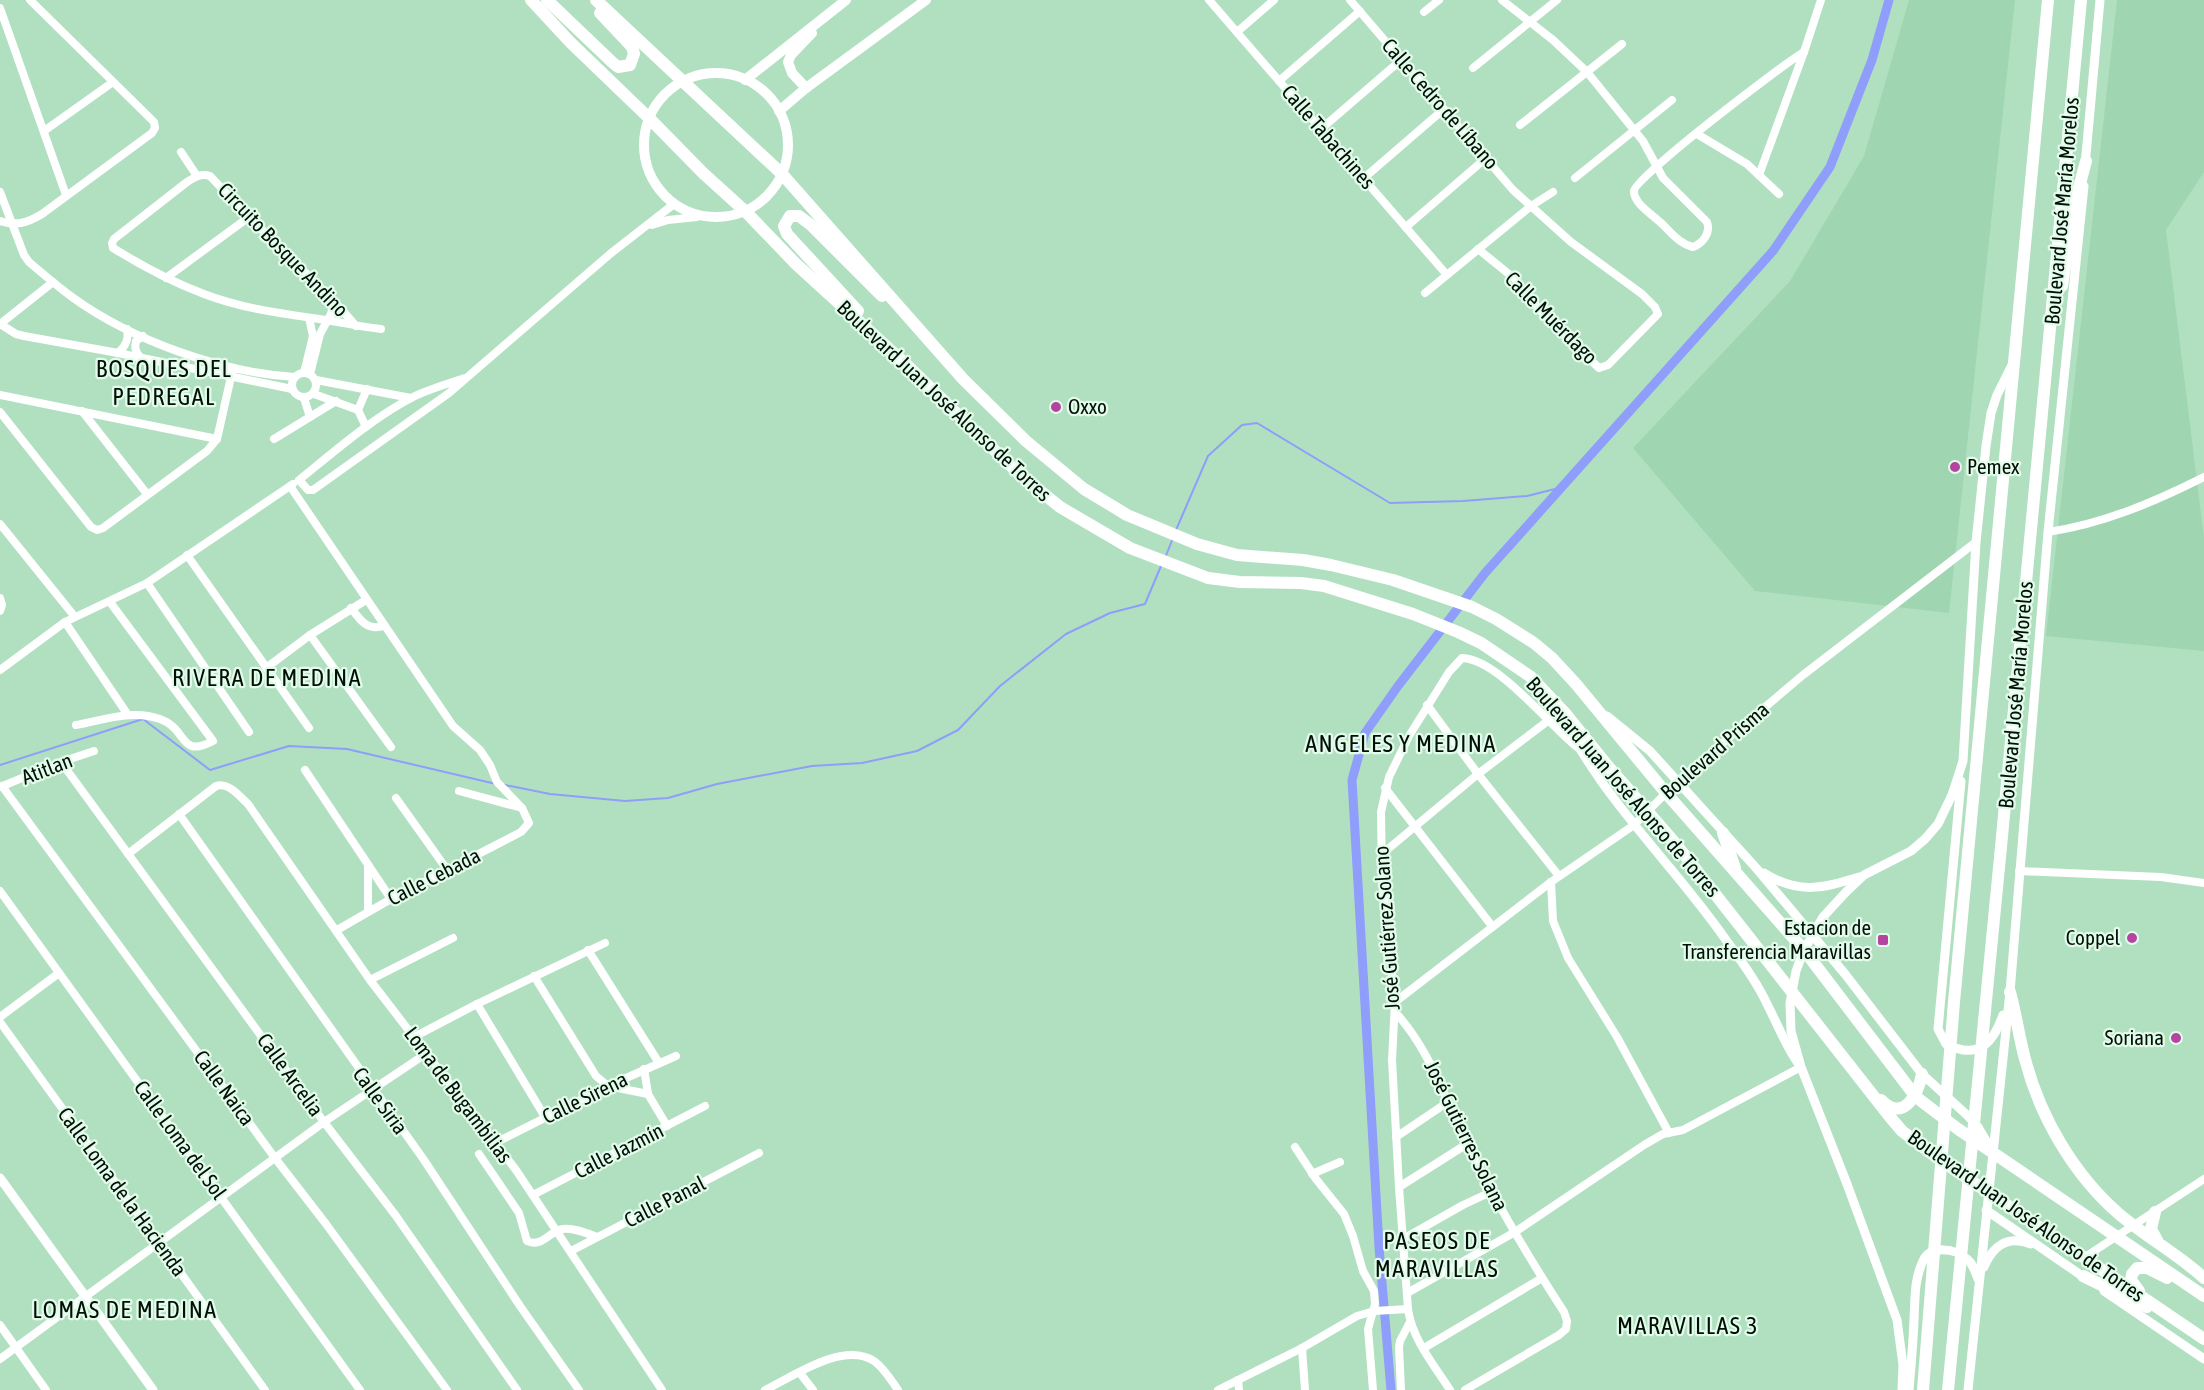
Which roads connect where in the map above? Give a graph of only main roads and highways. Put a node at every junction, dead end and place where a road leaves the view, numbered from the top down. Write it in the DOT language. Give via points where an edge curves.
graph roads {
  1 [pos="531,0"];
  2 [pos="547,0"];
  3 [pos="589,0"];
  4 [pos="596,0"];
  5 [pos="846,0"];
  6 [pos="926,0"];
  7 [pos="2048,0"];
  8 [pos="2081,0"];
  9 [pos="830,12"];
  10 [pos="684,80"];
  11 [pos="745,80"];
  12 [pos="806,88"];
  13 [pos="779,111"];
  14 [pos="649,118"];
  15 [pos="2086,161"];
  16 [pos="782,174"];
  17 [pos="746,212"];
  18 [pos="913,321"];
  19 [pos="886,346"];
  20 [pos="2049,348"];
  21 [pos="1723,833"];
  22 [pos="1738,875"];
  23 [pos="2010,992"];
  24 [pos="1828,1037"];
  25 [pos="1922,1074"];
  26 [pos="1916,1097"];
  27 [pos="2155,1212"];
  28 [pos="2162,1246"];
  29 [pos="2083,1276"];
  30 [pos="2203,1277"];
  31 [pos="2204,1298"];
  32 [pos="2147,1300"];
  33 [pos="2178,1322"];
  34 [pos="2204,1339"];
  35 [pos="1923,1390"];
  36 [pos="1948,1390"];
  1 -- 14 [label="main road, Boulevard Juan José Alonso de Torres"];
  2 -- 3 [label="main road" via="612,62 623,67 630,65 632,47"];
  4 -- 10 [label="main road, Boulevard Juan José Alonso de Torres"];
  5 -- 9 [label="main road"];
  6 -- 12 [label="main road"];
  7 -- 35 [label="main road, Boulevard José María Morelos" via="1940,1159"];
  8 -- 20 [label="main road, Boulevard José María Morelos"];
  9 -- 11 [label="main road"];
  9 -- 12 [label="main road" via="788,62"];
  10 -- 11 [label="main road" via="712,73"];
  10 -- 14 [label="main road" via="662,94"];
  10 -- 16 [label="main road, Boulevard Juan José Alonso de Torres"];
  11 -- 13 [label="main road" via="766,95"];
  12 -- 13 [label="main road"];
  13 -- 16 [label="main road" via="787,140"];
  14 -- 17 [label="main road, Boulevard Juan José Alonso de Torres"];
  14 -- 17 [label="main road" via="648,165 658,186 674,204 697,217 722,219"];
  15 -- 20 [label="main road"];
  16 -- 17 [label="main road" via="768,195"];
  16 -- 18 [label="main road, Boulevard Juan José Alonso de Torres"];
  17 -- 19 [label="main road, Boulevard Juan José Alonso de Torres"];
  18 -- 19 [label="main road" via="858,274 811,225 799,216 790,216 784,225 787,234"];
  18 -- 22 [label="main road, Boulevard Juan José Alonso de Torres" via="1010,426 1066,476 1119,511 1163,532 1237,555 1303,560 1393,580 1472,608 1534,643 1552,658"];
  19 -- 24 [label="main road, Boulevard Juan José Alonso de Torres" via="1040,492 1106,536 1208,578 1324,586 1381,603 1458,632 1515,665 1565,713 1675,843"];
  20 -- 36 [label="main road, Boulevard José María Morelos"];
  21 -- 22 [label="main road"];
  22 -- 26 [label="main road, Boulevard Juan José Alonso de Torres" via="1804,950"];
  23 -- 28 [label="main road" via="2034,1087 2054,1133 2103,1199"];
  24 -- 26 [label="main road" via="1885,1104 1901,1107"];
  24 -- 32 [label="main road, Boulevard Juan José Alonso de Torres" via="1902,1131"];
  25 -- 26 [label="main road"];
  26 -- 31 [label="main road, Boulevard Juan José Alonso de Torres"];
  27 -- 28 [label="main road" via="2151,1229"];
  28 -- 30 [label="main road"];
  29 -- 33 [label="main road"];
  31 -- 32 [label="main road" via="2153,1270 2137,1268 2131,1280"];
  32 -- 33 [label="main road, Boulevard Juan José Alonso de Torres"];
  33 -- 34 [label="main road, Boulevard Juan José Alonso de Torres"];
}
